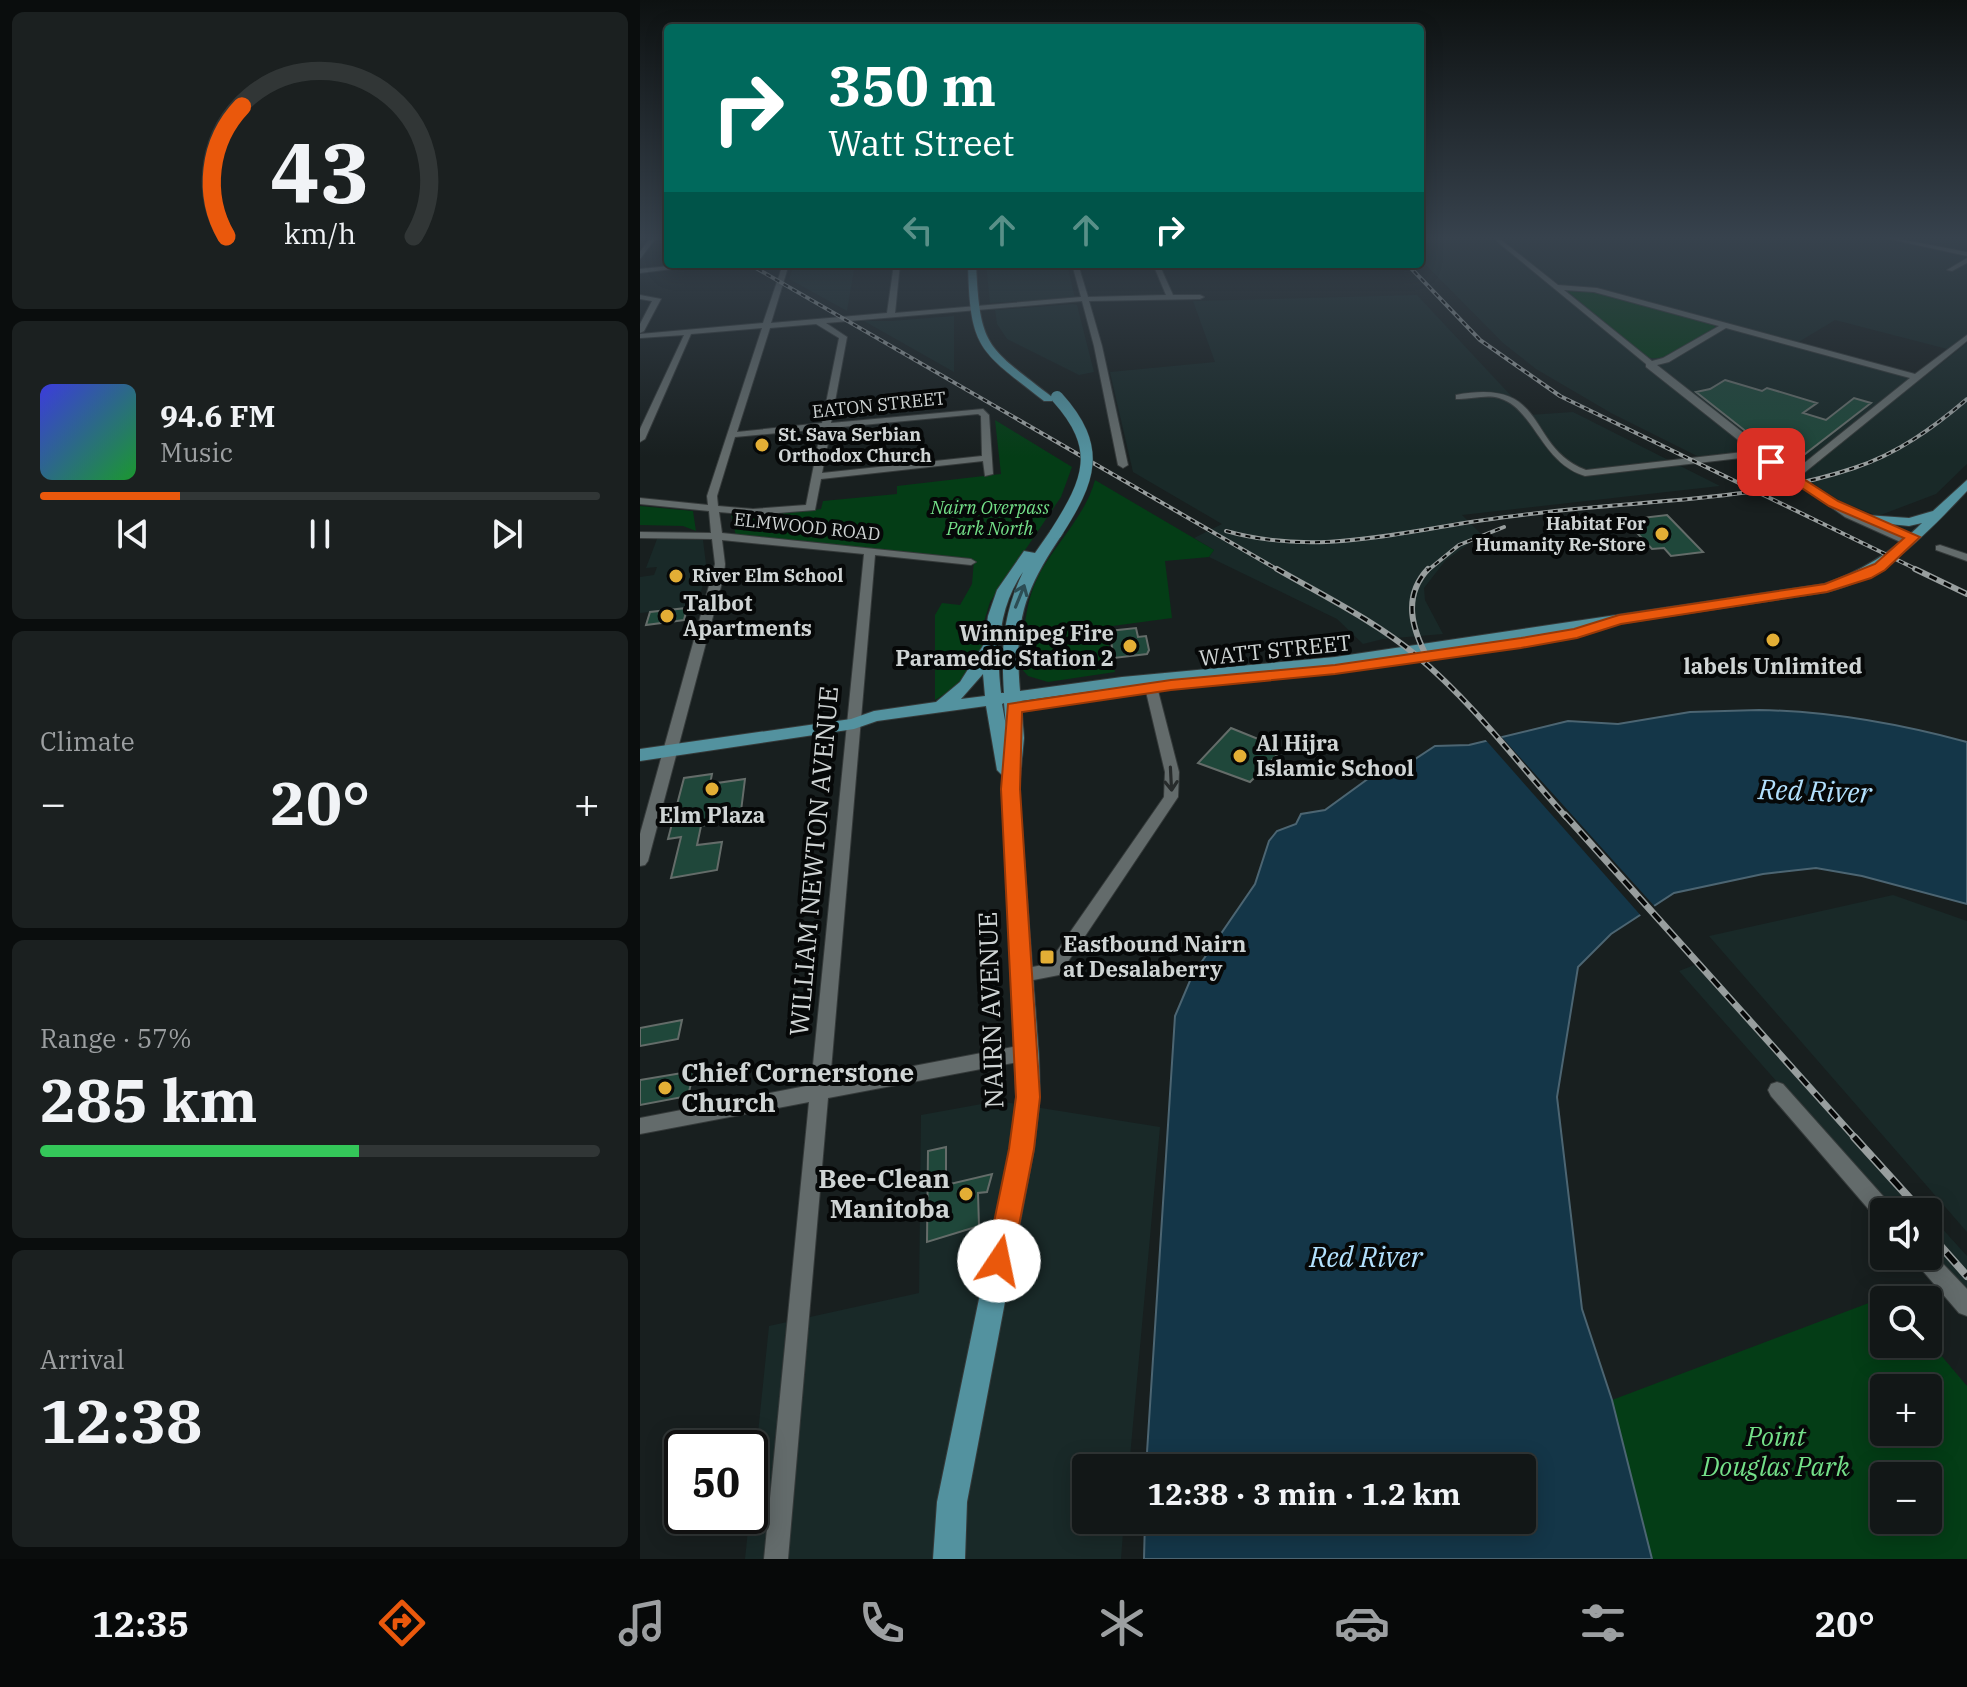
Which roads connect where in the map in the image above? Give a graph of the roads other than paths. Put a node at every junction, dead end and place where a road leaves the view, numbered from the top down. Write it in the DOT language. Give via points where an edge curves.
graph roads {
  1 [pos="649,312"];
  2 [pos="771,312"];
  3 [pos="891,312"];
  4 [pos="939,312"];
  5 [pos="981,312"];
  6 [pos="1088,312"];
  7 [pos="1585,312"];
  8 [pos="1676,312"];
  9 [pos="891,315"];
  10 [pos="818,321"];
  11 [pos="767,325"];
  12 [pos="1726,325"];
  13 [pos="686,332"];
  14 [pos="640,333"];
  15 [pos="1967,337"];
  16 [pos="1649,365"];
  17 [pos="1915,377"];
  18 [pos="1459,397"];
  19 [pos="827,426"];
  20 [pos="731,435"];
  21 [pos="640,439"];
  22 [pos="1759,453"];
  23 [pos="987,458"];
  24 [pos="1123,465"];
  25 [pos="988,474"];
  26 [pos="818,476"];
  27 [pos="1793,477"];
  28 [pos="1964,490"];
  29 [pos="640,501"];
  30 [pos="1834,504"];
  31 [pos="711,508"];
  32 [pos="1936,515"];
  33 [pos="1871,518"];
  34 [pos="1050,533"];
  35 [pos="640,535"];
  36 [pos="716,536"];
  37 [pos="1911,539"];
  38 [pos="1940,548"];
  39 [pos="870,551"];
  40 [pos="1967,558"];
  41 [pos="971,562"];
  42 [pos="991,645"];
  43 [pos="1010,666"];
  44 [pos="1150,683"];
  45 [pos="1064,690"];
  46 [pos="1004,704"];
  47 [pos="930,708"];
  48 [pos="854,724"];
  49 [pos="671,751"];
  50 [pos="640,755"];
  51 [pos="640,861"];
  52 [pos="1023,975"];
  53 [pos="1028,1052"];
  54 [pos="1777,1090"];
  55 [pos="819,1092"];
  56 [pos="640,1126"];
  57 [pos="1872,1198"];
  58 [pos="1936,1270"];
  59 [pos="1967,1305"];
  60 [pos="776,1559"];
  61 [pos="949,1559"];
  1 -- 14 [label="street"];
  2 -- 11 [label="street"];
  3 -- 9 [label="street"];
  4 -- 9 [label="street"];
  5 -- 34 [label="main road, NAIRN AVENUE" via="997,346 1053,398 1070,423 1079,456 1074,484"];
  6 -- 24 [label="street"];
  7 -- 16 [label="street"];
  8 -- 12 [label="street"];
  9 -- 10 [label="street"];
  10 -- 11 [label="street"];
  10 -- 19 [label="street" via="843,337"];
  11 -- 13 [label="street"];
  11 -- 20 [label="street"];
  12 -- 16 [label="street"];
  12 -- 17 [label="street"];
  13 -- 14 [label="street"];
  13 -- 21 [label="street"];
  15 -- 17 [label="street"];
  16 -- 22 [label="street"];
  17 -- 27 [label="street"];
  18 -- 22 [label="street" via="1509,399 1574,471"];
  19 -- 20 [label="street, EATON STREET"];
  19 -- 23 [label="street, EATON STREET" via="981,412"];
  19 -- 26 [label="street"];
  20 -- 31 [label="street"];
  22 -- 27 [label="street"];
  23 -- 25 [label="street"];
  23 -- 26 [label="street"];
  26 -- 31 [label="street" via="811,508"];
  27 -- 30 [label="street"];
  28 -- 32 [label="main road, WATT STREET"];
  29 -- 31 [label="street"];
  30 -- 33 [label="street"];
  30 -- 37 [label="street" via="1860,521"];
  31 -- 36 [label="street"];
  32 -- 33 [label="main road" via="1909,522"];
  32 -- 37 [label="main road, WATT STREET"];
  33 -- 37 [label="street"];
  34 -- 42 [label="main road, NAIRN AVENUE" via="1006,587"];
  43 -- 34 [label="main road, NAIRN AVENUE, one-way" via="1017,601"];
  35 -- 36 [label="street, ELMWOOD ROAD"];
  36 -- 39 [label="street, ELMWOOD ROAD"];
  36 -- 49 [label="street" via="718,575"];
  37 -- 44 [label="main road, WATT STREET" via="1865,575 1827,588 1335,670"];
  38 -- 40 [label="street"];
  39 -- 41 [label="street, ELMWOOD ROAD"];
  39 -- 48 [label="street, WILLIAM NEWTON AVENUE"];
  42 -- 46 [label="main road, NAIRN AVENUE"];
  42 -- 47 [label="main road" via="969,685"];
  43 -- 45 [label="main road" via="1021,682"];
  43 -- 46 [label="main road, NAIRN AVENUE"];
  44 -- 45 [label="main road, WATT STREET"];
  44 -- 46 [label="main road, WATT STREET"];
  44 -- 52 [label="street, one-way" via="1172,772 1171,797 1053,970"];
  45 -- 46 [label="main road, WATT STREET"];
  46 -- 47 [label="main road, WATT STREET"];
  46 -- 48 [label="main road, WATT STREET" via="874,727"];
  46 -- 52 [label="main road, NAIRN AVENUE"];
  47 -- 48 [label="main road, WATT STREET"];
  48 -- 49 [label="main road, WATT STREET"];
  48 -- 55 [label="street, WILLIAM NEWTON AVENUE"];
  49 -- 50 [label="main road, WATT STREET"];
  49 -- 51 [label="street"];
  52 -- 53 [label="main road, NAIRN AVENUE"];
  53 -- 55 [label="street"];
  53 -- 61 [label="main road, NAIRN AVENUE" via="1022,1149 952,1502"];
  54 -- 57 [label="street"];
  55 -- 56 [label="street"];
  55 -- 60 [label="street, WILLIAM NEWTON AVENUE"];
  58 -- 59 [label="street"];
}
